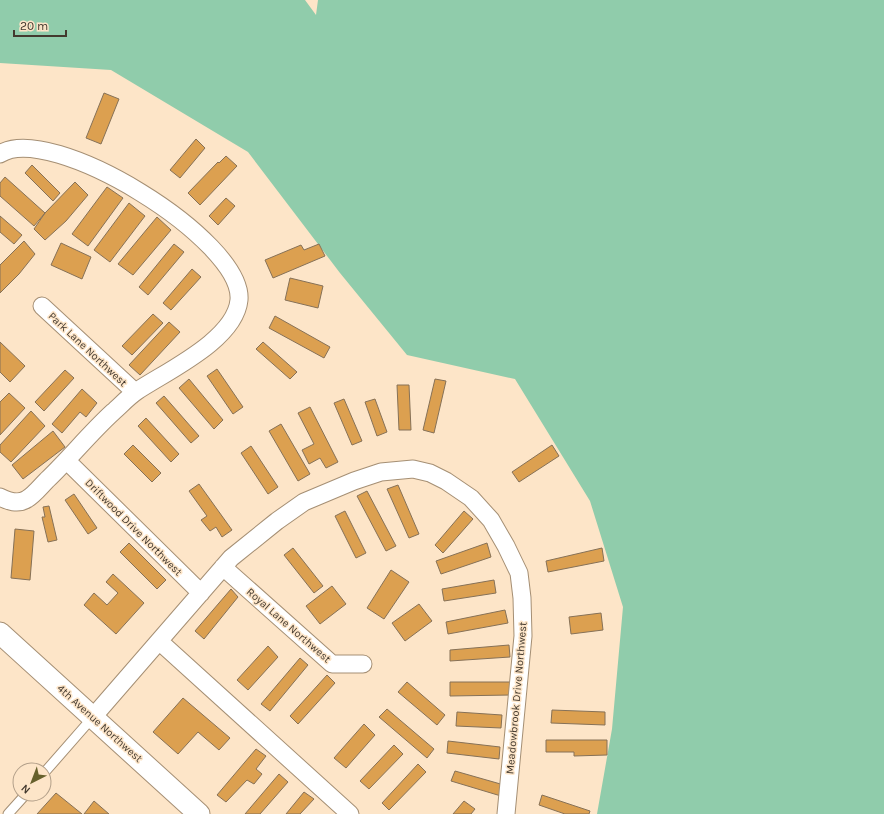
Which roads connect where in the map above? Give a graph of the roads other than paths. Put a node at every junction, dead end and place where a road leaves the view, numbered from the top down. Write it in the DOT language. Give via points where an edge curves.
graph roads {
  1 [pos="0,154"];
  2 [pos="42,306"];
  3 [pos="135,392"];
  4 [pos="67,461"];
  5 [pos="0,497"];
  6 [pos="223,567"];
  7 [pos="201,593"];
  8 [pos="0,633"];
  9 [pos="159,641"];
  10 [pos="362,664"];
  11 [pos="93,717"];
  12 [pos="52,764"];
  13 [pos="19,802"];
  14 [pos="8,814"];
  15 [pos="199,814"];
  16 [pos="350,814"];
  17 [pos="506,814"];
  1 -- 3 [label="street" via="6,150 30,148 59,154 106,173 142,192 205,240 235,280 239,297 238,308 228,326 196,354"];
  2 -- 3 [label="street, Park Lane Northwest"];
  3 -- 4 [label="street" via="94,430"];
  4 -- 5 [label="street" via="26,500 9,501"];
  4 -- 7 [label="street, Driftwood Drive Northwest"];
  6 -- 7 [label="street, Meadowbrook Drive Northwest"];
  6 -- 10 [label="street, Royal Lane Northwest" via="332,664"];
  6 -- 17 [label="street, Meadowbrook Drive Northwest" via="277,521 304,502 382,472 413,469 430,473 471,498 491,520 506,546 518,573 522,598 523,636"];
  7 -- 9 [label="street, Meadowbrook Drive Northwest"];
  8 -- 11 [label="street, 4th Avenue Northwest"];
  9 -- 11 [label="street, Meadowbrook Drive Northwest"];
  9 -- 16 [label="street"];
  11 -- 12 [label="lane"];
  11 -- 15 [label="street, 4th Avenue Northwest"];
  13 -- 14 [label="lane"];
}
